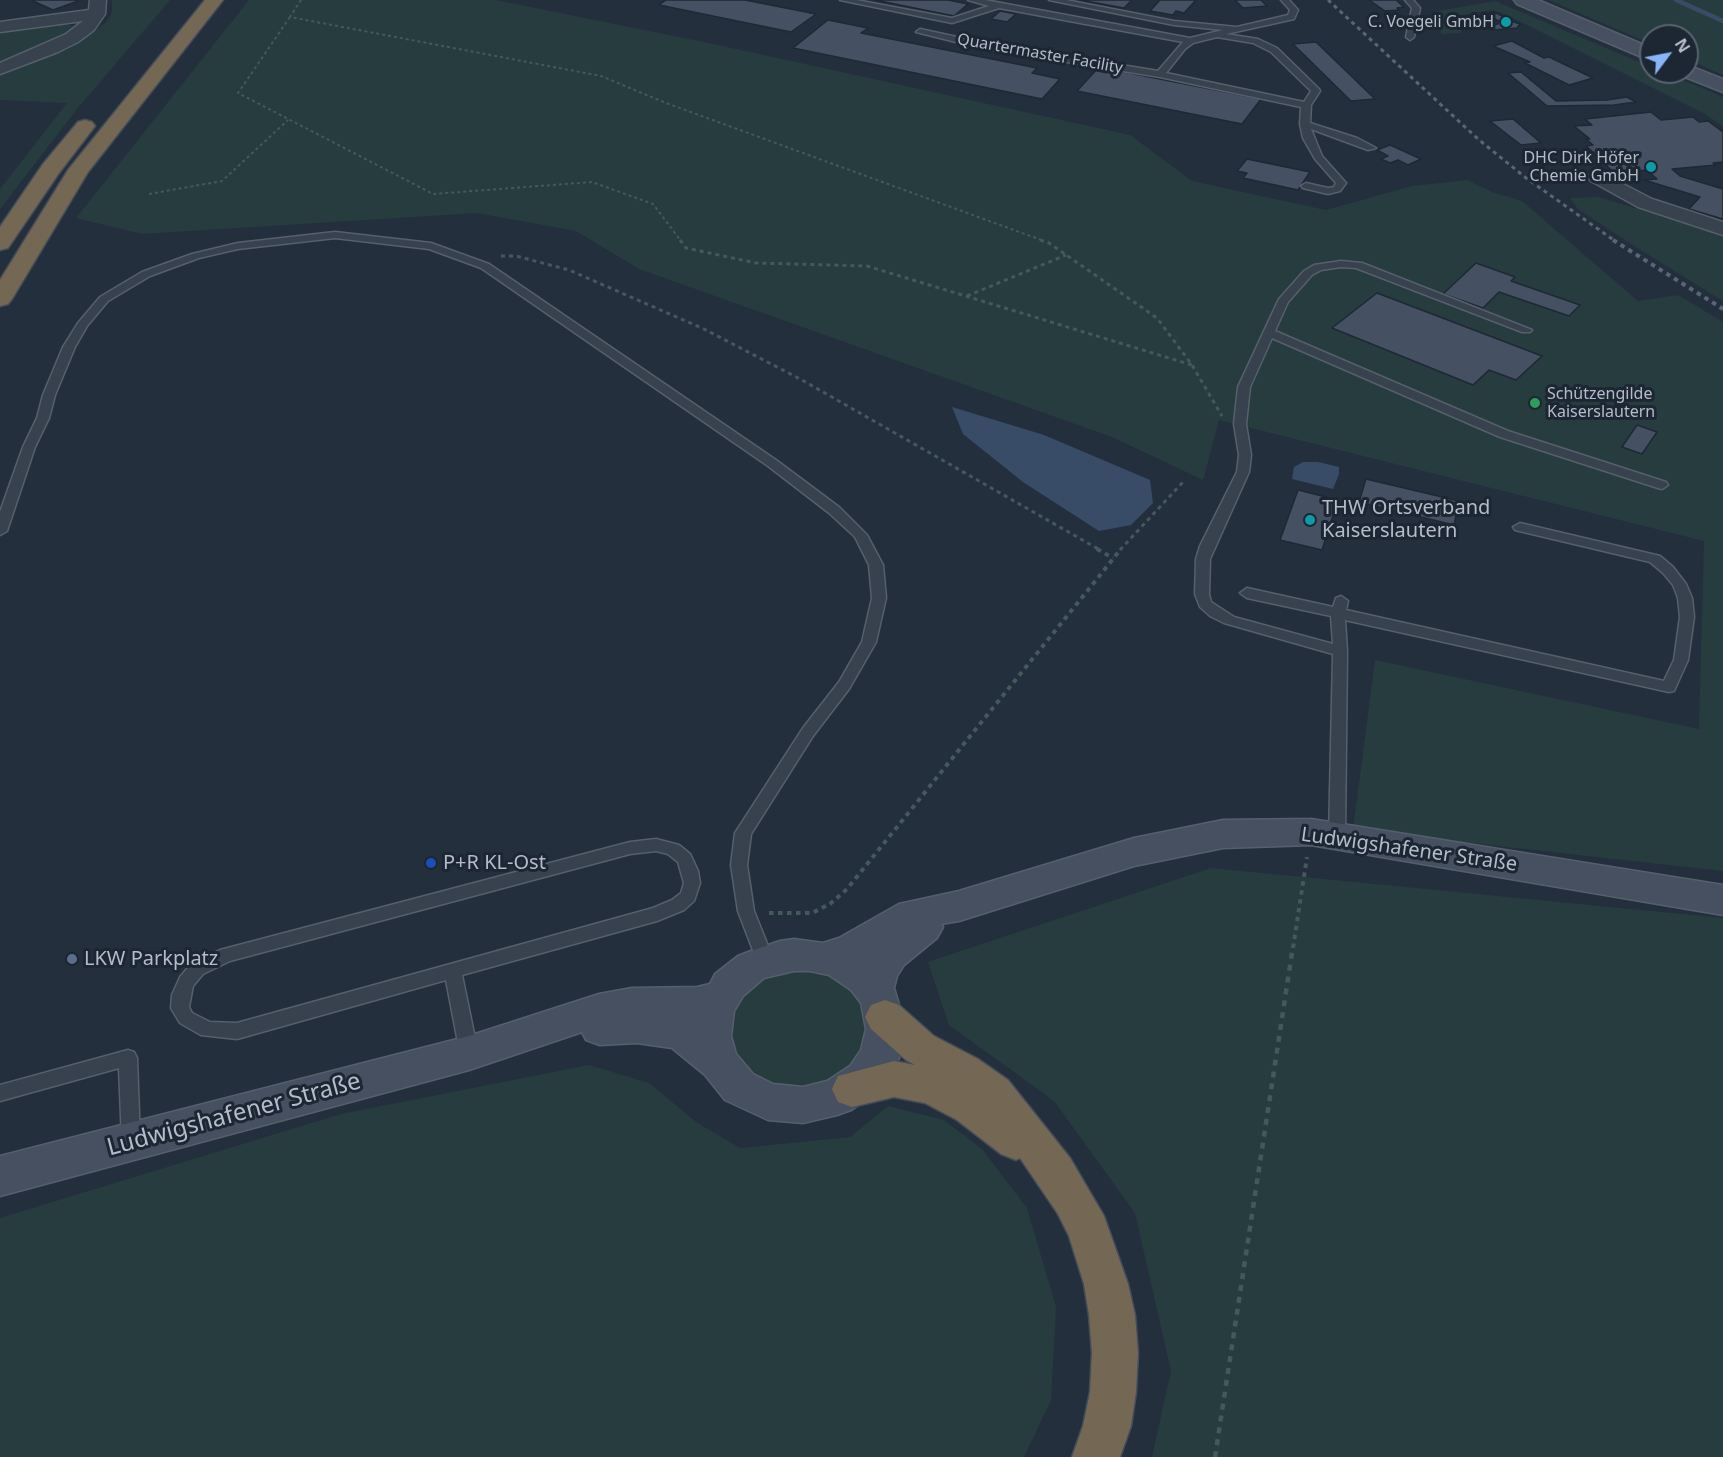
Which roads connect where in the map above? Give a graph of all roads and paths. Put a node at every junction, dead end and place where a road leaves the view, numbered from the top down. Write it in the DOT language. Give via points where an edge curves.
graph roads {
  1 [pos="214,0"];
  2 [pos="301,0"];
  3 [pos="816,0"];
  4 [pos="824,0"];
  5 [pos="843,0"];
  6 [pos="972,0"];
  7 [pos="1053,0"];
  8 [pos="1285,0"];
  9 [pos="1409,0"];
  10 [pos="1523,0"];
  11 [pos="999,5"];
  12 [pos="98,7"];
  13 [pos="290,17"];
  14 [pos="0,27"];
  15 [pos="1237,28"];
  16 [pos="920,32"];
  17 [pos="1215,35"];
  18 [pos="1410,37"];
  19 [pos="1190,41"];
  20 [pos="1639,51"];
  21 [pos="0,69"];
  22 [pos="1160,74"];
  23 [pos="1699,76"];
  24 [pos="1723,86"];
  25 [pos="1306,105"];
  26 [pos="98,110"];
  27 [pos="289,120"];
  28 [pos="1305,124"];
  29 [pos="1371,148"];
  30 [pos="1598,177"];
  31 [pos="1306,186"];
  32 [pos="149,195"];
  33 [pos="1723,229"];
  34 [pos="0,243"];
  35 [pos="1066,255"];
  36 [pos="476,262"];
  37 [pos="967,297"];
  38 [pos="0,298"];
  39 [pos="1526,330"];
  40 [pos="1268,332"];
  41 [pos="1192,365"];
  42 [pos="1243,443"];
  43 [pos="1183,482"];
  44 [pos="1662,485"];
  45 [pos="1520,527"];
  46 [pos="0,531"];
  47 [pos="1113,558"];
  48 [pos="1247,593"];
  49 [pos="1340,608"];
  50 [pos="1340,651"];
  51 [pos="1324,834"];
  52 [pos="1723,900"];
  53 [pos="959,906"];
  54 [pos="746,911"];
  55 [pos="824,958"];
  56 [pos="765,961"];
  57 [pos="453,972"];
  58 [pos="721,997"];
  59 [pos="880,1003"];
  60 [pos="469,1053"];
  61 [pos="719,1063"];
  62 [pos="852,1089"];
  63 [pos="0,1093"];
  64 [pos="131,1142"];
  65 [pos="1055,1172"];
  66 [pos="0,1176"];
  67 [pos="1096,1457"];
  68 [pos="1215,1457"];
  1 -- 38 [label="highway" via="79,170"];
  2 -- 13 [label="path"];
  3 -- 4 [label="lane"];
  5 -- 11 [label="lane, Quartermaster Facility" via="952,21"];
  6 -- 11 [label="lane, Quartermaster Facility"];
  7 -- 15 [label="lane, Quartermaster Facility" via="1174,22"];
  8 -- 15 [label="lane, Quartermaster Facility" via="1294,10 1291,17"];
  9 -- 18 [label="lane" via="1416,8"];
  10 -- 20 [label="street"];
  11 -- 19 [label="lane, Quartermaster Facility"];
  12 -- 14 [label="street"];
  12 -- 21 [label="street" via="88,26 72,38"];
  13 -- 27 [label="path" via="238,93"];
  13 -- 35 [label="path" via="601,76 1049,243"];
  15 -- 17 [label="lane, Quartermaster Facility"];
  16 -- 22 [label="lane, Quartermaster Facility"];
  17 -- 19 [label="lane, Quartermaster Facility"];
  17 -- 25 [label="lane, Quartermaster Facility" via="1255,41 1274,50 1316,91"];
  19 -- 22 [label="lane"];
  22 -- 25 [label="lane, Quartermaster Facility"];
  23 -- 24 [label="street"];
  25 -- 28 [label="lane, Quartermaster Facility"];
  26 -- 34 [label="highway"];
  27 -- 32 [label="path" via="222,181"];
  27 -- 37 [label="path" via="433,194 592,182 653,204 686,248 756,263 867,266"];
  28 -- 29 [label="lane"];
  28 -- 31 [label="lane, Quartermaster Facility" via="1318,157 1341,183 1337,189 1328,191"];
  30 -- 33 [label="street" via="1645,203"];
  35 -- 37 [label="path"];
  35 -- 41 [label="path" via="1157,318"];
  36 -- 46 [label="lane" via="431,246 335,235 238,246 146,274 104,299 69,347"];
  36 -- 47 [label="path" via="502,256 541,261 704,329 802,380"];
  36 -- 54 [label="lane" via="772,463 860,535 876,565 879,598 869,642 743,833 739,865"];
  37 -- 41 [label="path"];
  39 -- 40 [label="lane" via="1372,269 1328,264 1308,273 1283,301"];
  40 -- 42 [label="lane" via="1244,387 1240,424"];
  40 -- 44 [label="lane" via="1504,434"];
  41 -- 42 [label="path" via="1228,426"];
  42 -- 50 [label="lane" via="1243,472 1213,530 1203,559 1205,603 1229,620"];
  43 -- 47 [label="path"];
  45 -- 49 [label="lane" via="1655,559 1668,570 1685,598 1687,617 1681,660 1669,687"];
  47 -- 54 [label="path" via="847,889 812,913"];
  48 -- 49 [label="lane"];
  49 -- 50 [label="lane"];
  50 -- 51 [label="lane"];
  51 -- 52 [label="street, Ludwigshafener Straße"];
  51 -- 53 [label="street, Ludwigshafener Straße" via="1223,834 1177,842"];
  51 -- 68 [label="path"];
  53 -- 55 [label="street, Ludwigshafener Straße" via="912,915 850,950"];
  53 -- 59 [label="street, Ludwigshafener Straße" via="891,954 879,972"];
  54 -- 56 [label="lane"];
  55 -- 56 [label="street" via="794,955"];
  55 -- 59 [label="street" via="853,970"];
  56 -- 58 [label="street" via="740,976"];
  57 -- 57 [label="lane" via="657,914 688,896 690,871 684,858 673,849 656,845 630,848 226,955 197,969 186,982 180,1008 186,1018 207,1030 237,1031"];
  57 -- 60 [label="lane"];
  58 -- 60 [label="street, Ludwigshafener Straße" via="697,1003 632,1004 599,1010"];
  58 -- 61 [label="street" via="711,1036"];
  59 -- 62 [label="street" via="885,1043 864,1079"];
  59 -- 65 [label="highway" via="920,1048 964,1071 994,1094"];
  60 -- 61 [label="street, Ludwigshafener Straße" via="603,1028 637,1026 681,1033"];
  60 -- 64 [label="street, Ludwigshafener Straße"];
  61 -- 62 [label="street" via="739,1087 777,1103 821,1102"];
  62 -- 65 [label="highway" via="894,1079 932,1086 989,1119"];
  63 -- 64 [label="lane" via="128,1058"];
  64 -- 66 [label="street, Ludwigshafener Straße"];
  65 -- 67 [label="highway" via="1089,1231 1112,1315 1113,1392"];
}
